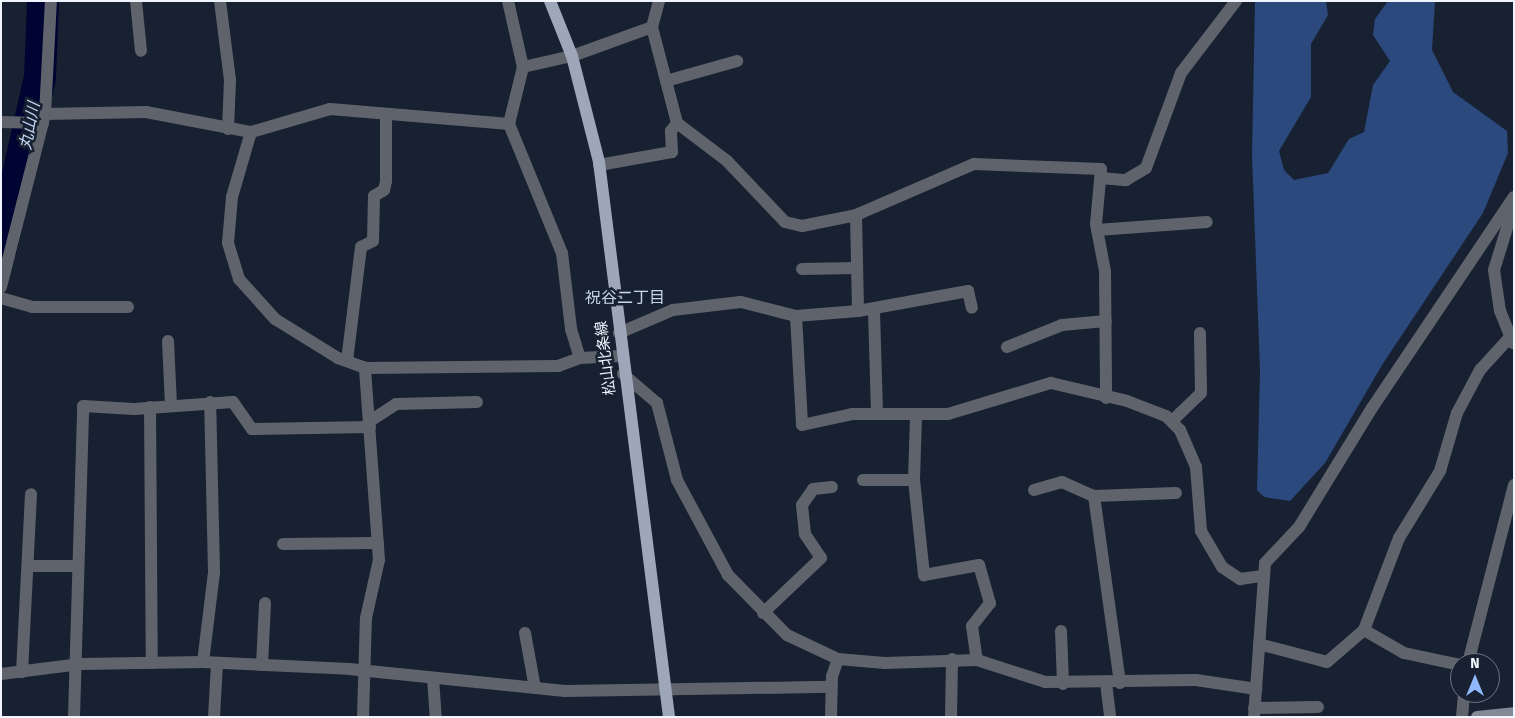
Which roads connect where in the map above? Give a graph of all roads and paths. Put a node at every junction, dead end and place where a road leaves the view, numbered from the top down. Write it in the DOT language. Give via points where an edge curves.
graph roads {
  1 [pos="51,1"];
  2 [pos="136,1"];
  3 [pos="220,1"];
  4 [pos="508,1"];
  5 [pos="550,1"];
  6 [pos="659,1"];
  7 [pos="1236,1"];
  8 [pos="652,27"];
  9 [pos="141,50"];
  10 [pos="572,56"];
  11 [pos="737,61"];
  12 [pos="523,67"];
  13 [pos="666,81"];
  14 [pos="386,116"];
  15 [pos="44,120"];
  16 [pos="1,122"];
  17 [pos="677,123"];
  18 [pos="509,124"];
  19 [pos="228,129"];
  20 [pos="251,132"];
  21 [pos="599,165"];
  22 [pos="1101,178"];
  23 [pos="1514,197"];
  24 [pos="1514,205"];
  25 [pos="856,215"];
  26 [pos="1207,222"];
  27 [pos="1097,230"];
  28 [pos="857,268"];
  29 [pos="802,269"];
  30 [pos="1,286"];
  31 [pos="1,298"];
  32 [pos="128,307"];
  33 [pos="972,308"];
  34 [pos="858,311"];
  35 [pos="874,311"];
  36 [pos="796,316"];
  37 [pos="1106,321"];
  38 [pos="619,333"];
  39 [pos="1200,333"];
  40 [pos="168,341"];
  41 [pos="1512,341"];
  42 [pos="1007,347"];
  43 [pos="621,356"];
  44 [pos="580,358"];
  45 [pos="347,361"];
  46 [pos="365,368"];
  47 [pos="623,374"];
  48 [pos="1106,398"];
  49 [pos="210,402"];
  50 [pos="477,402"];
  51 [pos="171,405"];
  52 [pos="150,408"];
  53 [pos="877,413"];
  54 [pos="916,416"];
  55 [pos="1172,421"];
  56 [pos="370,424"];
  57 [pos="863,480"];
  58 [pos="914,480"];
  59 [pos="1514,485"];
  60 [pos="832,487"];
  61 [pos="1034,490"];
  62 [pos="1176,493"];
  63 [pos="31,494"];
  64 [pos="1094,496"];
  65 [pos="378,543"];
  66 [pos="283,544"];
  67 [pos="28,566"];
  68 [pos="78,566"];
  69 [pos="1261,576"];
  70 [pos="265,603"];
  71 [pos="763,612"];
  72 [pos="1061,630"];
  73 [pos="1364,630"];
  74 [pos="525,633"];
  75 [pos="1259,644"];
  76 [pos="1471,653"];
  77 [pos="838,659"];
  78 [pos="952,660"];
  79 [pos="977,660"];
  80 [pos="203,662"];
  81 [pos="152,663"];
  82 [pos="217,663"];
  83 [pos="1450,663"];
  84 [pos="74,665"];
  85 [pos="262,665"];
  86 [pos="362,671"];
  87 [pos="22,672"];
  88 [pos="1,674"];
  89 [pos="433,678"];
  90 [pos="1106,683"];
  91 [pos="1120,683"];
  92 [pos="1063,684"];
  93 [pos="831,687"];
  94 [pos="535,688"];
  95 [pos="1256,689"];
  96 [pos="666,692"];
  97 [pos="1463,703"];
  98 [pos="1318,707"];
  99 [pos="1254,712"];
  100 [pos="1514,713"];
  101 [pos="74,717"];
  102 [pos="214,717"];
  103 [pos="363,717"];
  104 [pos="436,717"];
  105 [pos="669,717"];
  106 [pos="831,717"];
  107 [pos="951,717"];
  108 [pos="1110,717"];
  109 [pos="1462,717"];
  110 [pos="1478,717"];
  1 -- 15 [label="street"];
  2 -- 9 [label="street"];
  3 -- 19 [label="street" via="230,80"];
  4 -- 12 [label="street"];
  5 -- 10 [label="main road, 松山北条線"];
  6 -- 8 [label="street"];
  7 -- 22 [label="street" via="1181,73 1146,168 1126,180"];
  8 -- 10 [label="street"];
  8 -- 13 [label="street"];
  10 -- 12 [label="street"];
  10 -- 21 [label="main road, 松山北条線"];
  11 -- 13 [label="street"];
  12 -- 18 [label="street"];
  13 -- 17 [label="street"];
  14 -- 18 [label="street"];
  14 -- 20 [label="street" via="330,109"];
  14 -- 45 [label="street" via="386,180 384,190 374,196 374,236 362,247"];
  15 -- 16 [label="street"];
  15 -- 19 [label="street" via="146,112"];
  15 -- 30 [label="street"];
  17 -- 21 [label="street" via="671,131 672,152"];
  17 -- 25 [label="street" via="726,161 786,222 802,226"];
  18 -- 44 [label="street" via="562,253 572,330"];
  19 -- 20 [label="street"];
  20 -- 45 [label="street" via="232,197 231,263 253,298 275,319"];
  21 -- 38 [label="main road, 松山北条線"];
  22 -- 25 [label="street" via="1101,169 1095,166 974,164"];
  22 -- 27 [label="street"];
  23 -- 69 [label="street" via="1372,408 1299,527 1265,563"];
  24 -- 41 [label="street" via="1494,270 1494,290"];
  25 -- 28 [label="street"];
  26 -- 27 [label="street"];
  27 -- 37 [label="street" via="1105,271"];
  28 -- 29 [label="street"];
  28 -- 34 [label="street"];
  31 -- 32 [label="street" via="32,307"];
  33 -- 35 [label="street" via="968,291"];
  34 -- 35 [label="street"];
  34 -- 36 [label="street"];
  35 -- 53 [label="street"];
  36 -- 38 [label="street" via="741,302 673,310"];
  36 -- 53 [label="street" via="802,426"];
  37 -- 42 [label="street" via="1062,325"];
  37 -- 48 [label="street"];
  38 -- 43 [label="main road, 松山北条線"];
  39 -- 55 [label="street" via="1201,393"];
  40 -- 51 [label="street"];
  41 -- 73 [label="street" via="1480,370 1457,413 1440,471 1398,538"];
  43 -- 44 [label="street"];
  43 -- 47 [label="main road, 松山北条線"];
  44 -- 46 [label="street" via="558,366"];
  45 -- 46 [label="street"];
  46 -- 56 [label="street"];
  47 -- 71 [label="street" via="656,403 677,480 728,575"];
  47 -- 96 [label="main road, 松山北条線"];
  48 -- 54 [label="street" via="1039,384 969,408"];
  48 -- 55 [label="street" via="1147,408"];
  49 -- 51 [label="street"];
  49 -- 56 [label="street" via="233,402 252,429"];
  49 -- 80 [label="street" via="214,572"];
  50 -- 56 [label="street" via="396,404"];
  51 -- 52 [label="street"];
  52 -- 68 [label="street" via="83,406"];
  52 -- 81 [label="street"];
  53 -- 54 [label="street"];
  54 -- 58 [label="street"];
  55 -- 69 [label="street" via="1196,466 1201,531 1222,567 1240,579"];
  56 -- 65 [label="street"];
  57 -- 58 [label="street"];
  58 -- 79 [label="street" via="924,575 980,565 990,603 972,626"];
  59 -- 76 [label="street"];
  60 -- 71 [label="street" via="813,489 802,505 805,534 821,558"];
  61 -- 64 [label="street" via="1062,482"];
  62 -- 64 [label="street"];
  63 -- 67 [label="street"];
  64 -- 91 [label="street"];
  65 -- 66 [label="street"];
  65 -- 86 [label="street"];
  67 -- 68 [label="street"];
  67 -- 87 [label="street"];
  68 -- 84 [label="street"];
  69 -- 75 [label="street"];
  70 -- 85 [label="street"];
  71 -- 77 [label="street" via="802,646"];
  72 -- 92 [label="street"];
  73 -- 75 [label="street" via="1327,662"];
  73 -- 83 [label="street" via="1404,653"];
  74 -- 94 [label="street"];
  75 -- 95 [label="street"];
  77 -- 78 [label="street" via="885,663"];
  77 -- 93 [label="street"];
  78 -- 79 [label="street"];
  78 -- 107 [label="street"];
  79 -- 92 [label="street"];
  80 -- 81 [label="street"];
  80 -- 82 [label="street"];
  81 -- 84 [label="street"];
  82 -- 85 [label="street"];
  82 -- 102 [label="street"];
  84 -- 87 [label="street"];
  84 -- 101 [label="street"];
  85 -- 86 [label="street"];
  86 -- 89 [label="street"];
  86 -- 103 [label="street"];
  87 -- 88 [label="street"];
  89 -- 94 [label="street"];
  89 -- 104 [label="street"];
  90 -- 91 [label="street"];
  90 -- 92 [label="street"];
  90 -- 108 [label="street"];
  91 -- 95 [label="street" via="1196,680"];
  93 -- 96 [label="street"];
  93 -- 106 [label="street"];
  94 -- 96 [label="street"];
  95 -- 99 [label="street"];
  96 -- 105 [label="main road, 松山北条線"];
  97 -- 109 [label="street"];
  98 -- 99 [label="street"];
  100 -- 110 [label="main road"];
}
